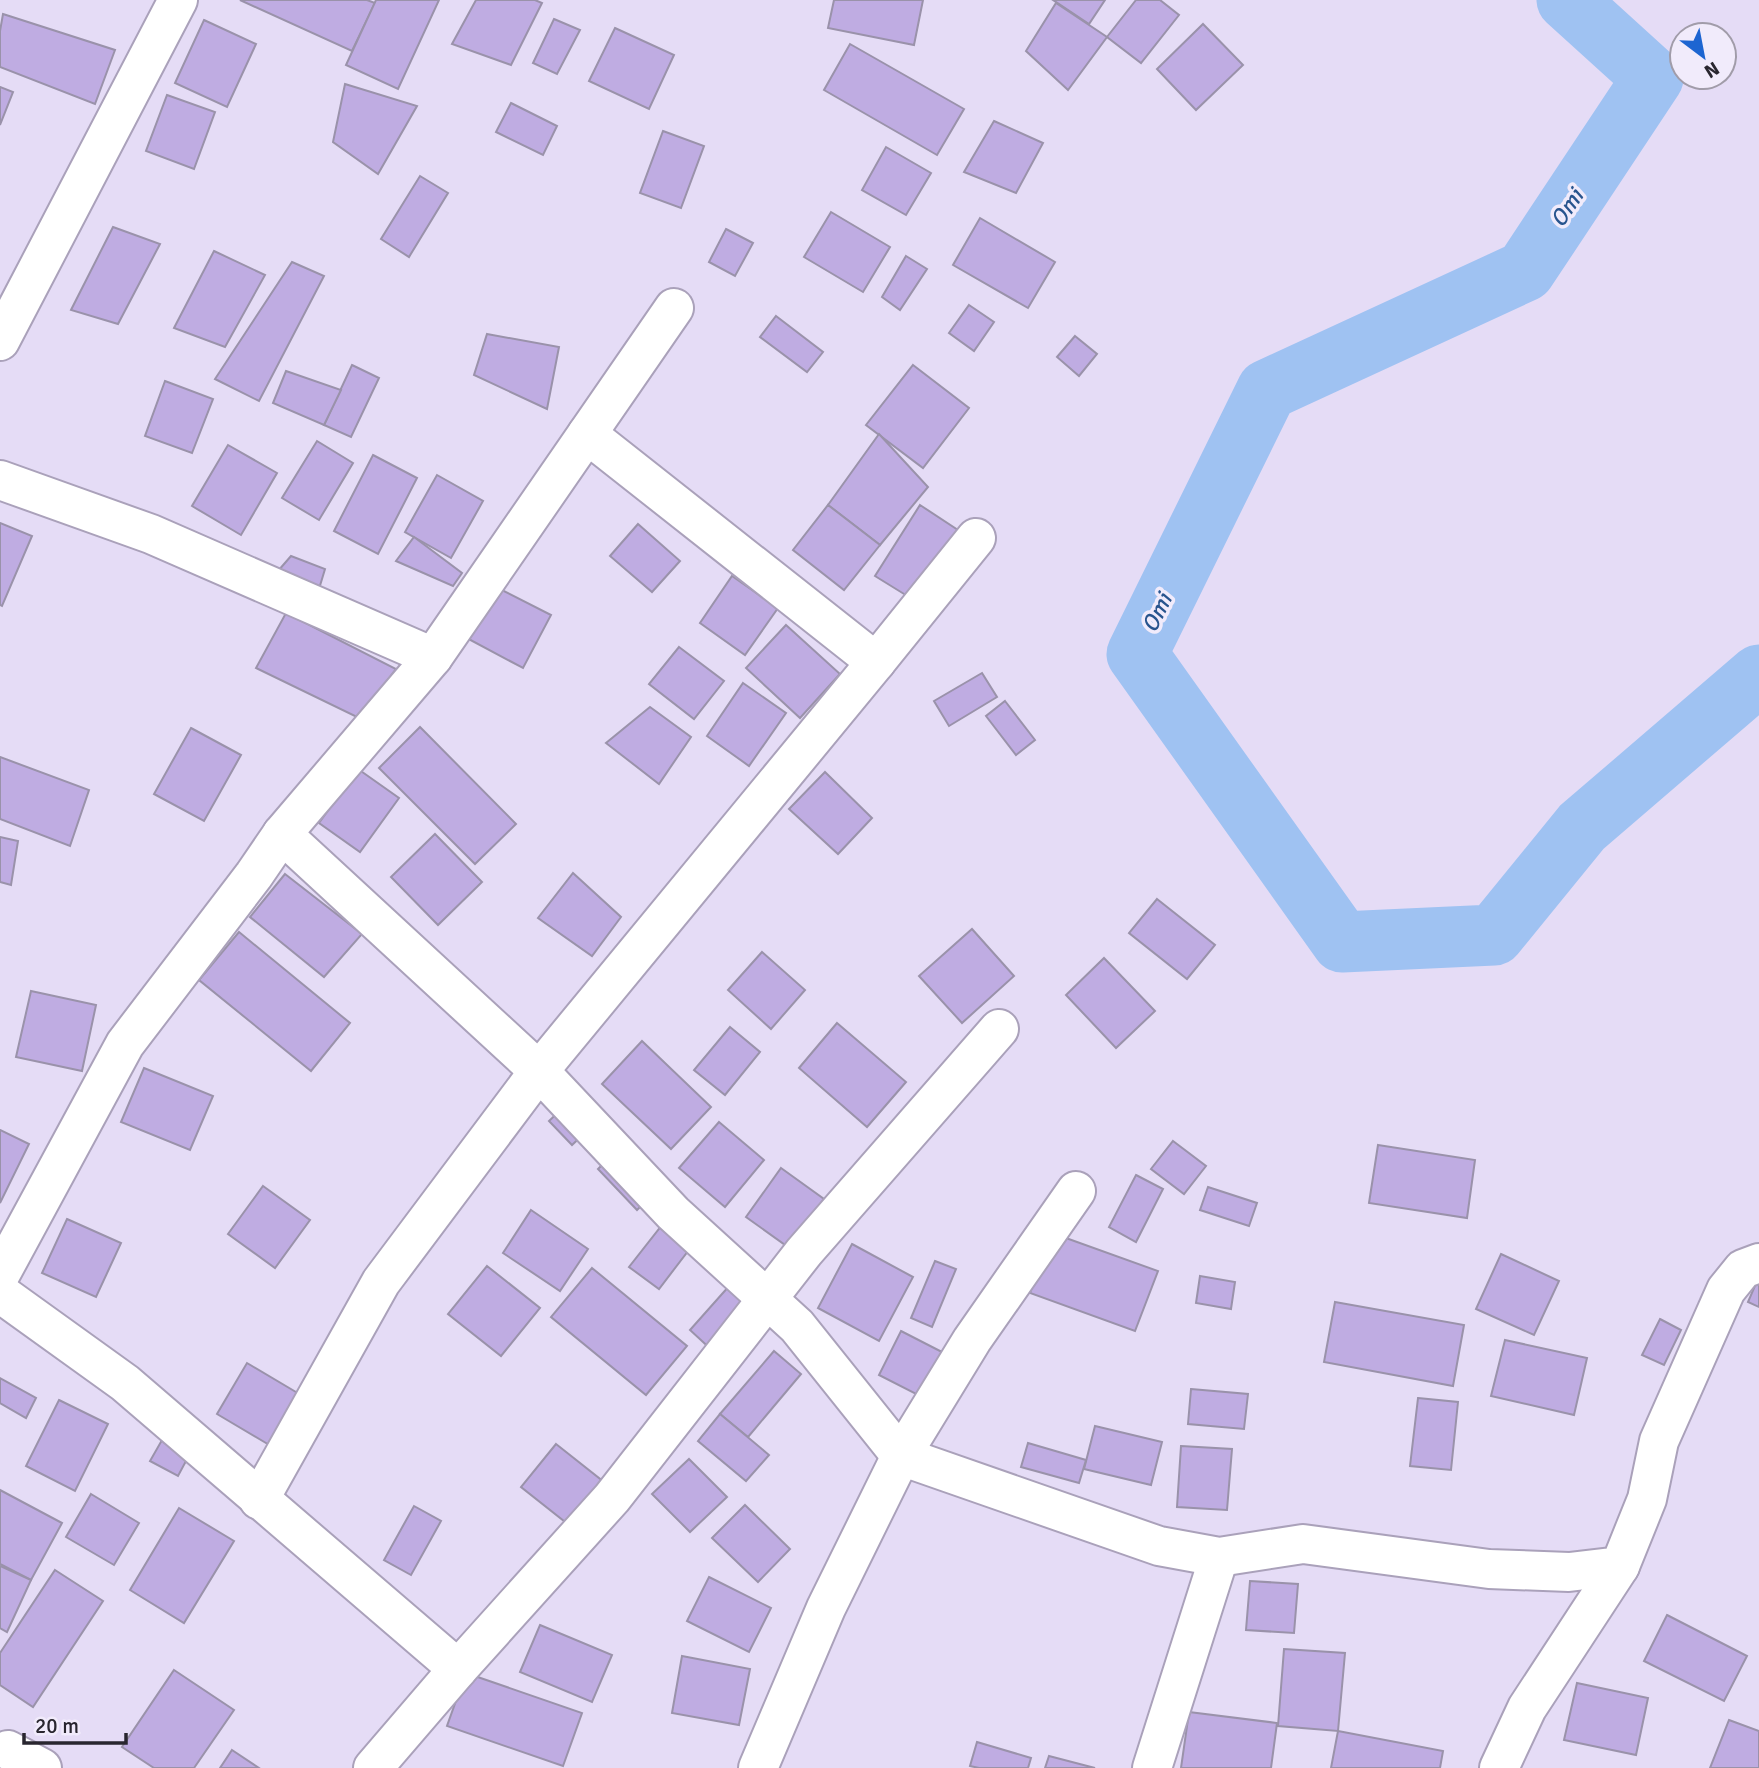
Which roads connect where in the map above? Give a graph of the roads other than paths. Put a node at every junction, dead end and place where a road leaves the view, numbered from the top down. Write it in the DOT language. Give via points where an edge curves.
graph roads {
  1 [pos="178,0"];
  2 [pos="674,308"];
  3 [pos="0,341"];
  4 [pos="587,434"];
  5 [pos="0,480"];
  6 [pos="976,538"];
  7 [pos="433,657"];
  8 [pos="876,662"];
  9 [pos="282,834"];
  10 [pos="999,1029"];
  11 [pos="539,1071"];
  12 [pos="1076,1191"];
  13 [pos="1759,1263"];
  14 [pos="0,1275"];
  15 [pos="0,1293"];
  16 [pos="767,1298"];
  17 [pos="901,1456"];
  18 [pos="259,1500"];
  19 [pos="1219,1557"];
  20 [pos="1620,1566"];
  21 [pos="458,1669"];
  22 [pos="8,1749"];
  23 [pos="41,1768"];
  24 [pos="373,1768"];
  25 [pos="758,1768"];
  26 [pos="1152,1768"];
  27 [pos="1499,1768"];
  1 -- 3 [label="street"];
  2 -- 4 [label="street"];
  4 -- 7 [label="street"];
  4 -- 8 [label="street"];
  5 -- 7 [label="street" via="151,534"];
  6 -- 8 [label="street"];
  7 -- 9 [label="street"];
  8 -- 11 [label="street"];
  9 -- 11 [label="street"];
  9 -- 14 [label="street" via="125,1044"];
  10 -- 16 [label="street"];
  11 -- 16 [label="street" via="673,1213"];
  11 -- 18 [label="street" via="381,1282"];
  12 -- 17 [label="street" via="972,1339"];
  13 -- 20 [label="street" via="1743,1269 1726,1290 1659,1441 1647,1499"];
  15 -- 18 [label="street" via="125,1383"];
  16 -- 17 [label="street" via="797,1325"];
  16 -- 21 [label="street" via="612,1498"];
  17 -- 19 [label="street" via="1159,1546"];
  17 -- 25 [label="street" via="826,1608"];
  18 -- 21 [label="street"];
  19 -- 20 [label="street" via="1303,1544 1489,1569 1569,1572"];
  19 -- 26 [label="street"];
  20 -- 27 [label="street" via="1527,1708"];
  21 -- 24 [label="street"];
  22 -- 23 [label="street"];
}
